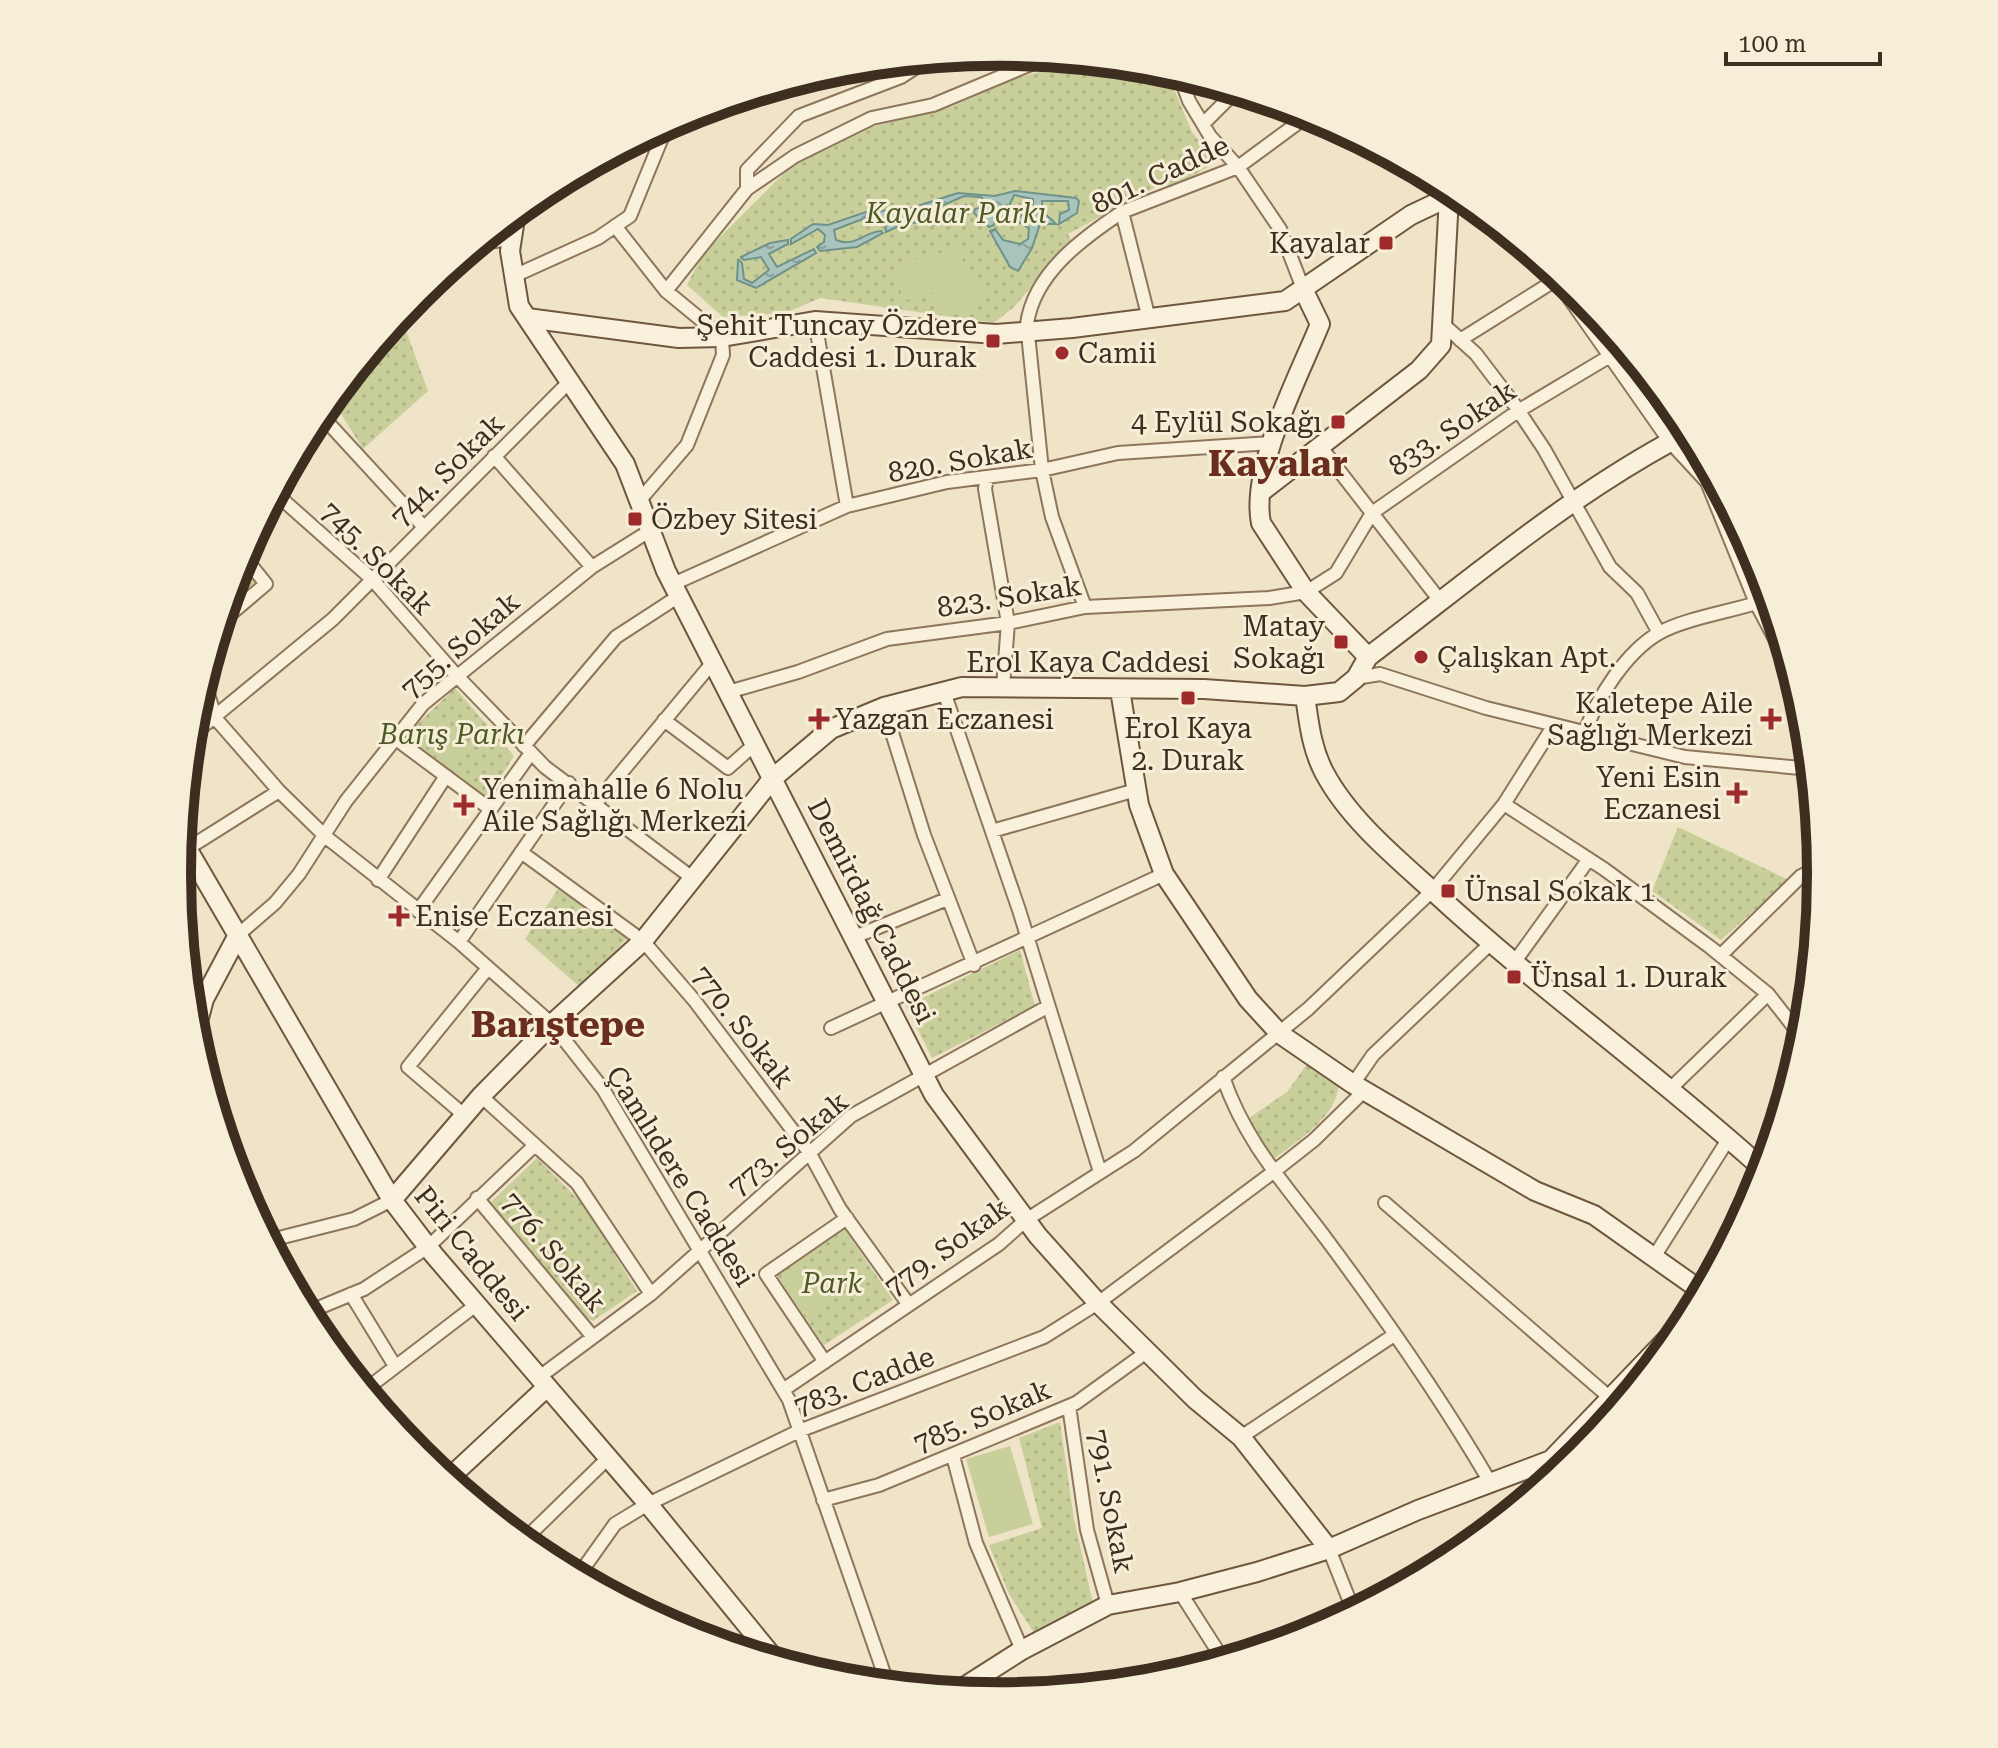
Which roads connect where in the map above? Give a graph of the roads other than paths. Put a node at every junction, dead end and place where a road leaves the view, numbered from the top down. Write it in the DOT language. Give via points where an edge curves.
graph roads {
  1 [pos="1024,67"];
  2 [pos="910,72"];
  3 [pos="1184,88"];
  4 [pos="1227,100"];
  5 [pos="1203,124"];
  6 [pos="1297,124"];
  7 [pos="661,141"];
  8 [pos="1238,167"];
  9 [pos="747,189"];
  10 [pos="1442,198"];
  11 [pos="1450,203"];
  12 [pos="1122,212"];
  13 [pos="615,226"];
  14 [pos="514,228"];
  15 [pos="512,239"];
  16 [pos="498,241"];
  17 [pos="514,276"];
  18 [pos="1550,284"];
  19 [pos="666,291"];
  20 [pos="1304,291"];
  21 [pos="527,318"];
  22 [pos="1149,319"];
  23 [pos="1585,319"];
  24 [pos="815,321"];
  25 [pos="1444,325"];
  26 [pos="1028,333"];
  27 [pos="722,337"];
  28 [pos="1460,340"];
  29 [pos="1610,356"];
  30 [pos="569,382"];
  31 [pos="1518,411"];
  32 [pos="330,422"];
  33 [pos="1670,442"];
  34 [pos="1271,443"];
  35 [pos="1320,446"];
  36 [pos="494,456"];
  37 [pos="1696,466"];
  38 [pos="1042,470"];
  39 [pos="987,477"];
  40 [pos="1261,492"];
  41 [pos="283,500"];
  42 [pos="639,501"];
  43 [pos="1574,504"];
  44 [pos="847,506"];
  45 [pos="1372,513"];
  46 [pos="424,527"];
  47 [pos="1729,528"];
  48 [pos="651,530"];
  49 [pos="252,567"];
  50 [pos="592,567"];
  51 [pos="372,579"];
  52 [pos="676,590"];
  53 [pos="1306,592"];
  54 [pos="1441,602"];
  55 [pos="1756,603"];
  56 [pos="1085,607"];
  57 [pos="236,610"];
  58 [pos="1008,623"];
  59 [pos="1767,623"];
  60 [pos="1659,633"];
  61 [pos="1368,657"];
  62 [pos="713,662"];
  63 [pos="456,675"];
  64 [pos="1356,678"];
  65 [pos="1003,687"];
  66 [pos="1120,690"];
  67 [pos="728,692"];
  68 [pos="944,692"];
  69 [pos="1305,696"];
  70 [pos="210,702"];
  71 [pos="884,707"];
  72 [pos="216,719"];
  73 [pos="664,720"];
  74 [pos="1554,725"];
  75 [pos="205,726"];
  76 [pos="1585,732"];
  77 [pos="396,739"];
  78 [pos="755,744"];
  79 [pos="528,749"];
  80 [pos="1800,768"];
  81 [pos="446,776"];
  82 [pos="773,778"];
  83 [pos="569,783"];
  84 [pos="1136,790"];
  85 [pos="279,791"];
  86 [pos="596,803"];
  87 [pos="1504,804"];
  88 [pos="490,809"];
  89 [pos="992,831"];
  90 [pos="326,837"];
  91 [pos="192,839"];
  92 [pos="521,852"];
  93 [pos="192,857"];
  94 [pos="1589,859"];
  95 [pos="1807,873"];
  96 [pos="1164,874"];
  97 [pos="378,880"];
  98 [pos="695,880"];
  99 [pos="1432,891"];
  100 [pos="947,899"];
  101 [pos="418,911"];
  102 [pos="238,935"];
  103 [pos="852,938"];
  104 [pos="1027,938"];
  105 [pos="643,941"];
  106 [pos="459,942"];
  107 [pos="1490,944"];
  108 [pos="1721,955"];
  109 [pos="1513,964"];
  110 [pos="974,965"];
  111 [pos="488,968"];
  112 [pos="200,990"];
  113 [pos="1768,994"];
  114 [pos="887,1005"];
  115 [pos="1047,1007"];
  116 [pos="552,1024"];
  117 [pos="1792,1025"];
  118 [pos="831,1028"];
  119 [pos="1280,1034"];
  120 [pos="925,1077"];
  121 [pos="1223,1077"];
  122 [pos="1358,1088"];
  123 [pos="1669,1090"];
  124 [pos="481,1096"];
  125 [pos="464,1115"];
  126 [pos="1729,1138"];
  127 [pos="535,1145"];
  128 [pos="809,1152"];
  129 [pos="1754,1161"];
  130 [pos="1100,1172"];
  131 [pos="1272,1173"];
  132 [pos="477,1198"];
  133 [pos="392,1200"];
  134 [pos="1385,1203"];
  135 [pos="847,1218"];
  136 [pos="1026,1220"];
  137 [pos="278,1238"];
  138 [pos="428,1247"];
  139 [pos="701,1252"];
  140 [pos="1654,1257"];
  141 [pos="1694,1286"];
  142 [pos="351,1294"];
  143 [pos="651,1294"];
  144 [pos="1098,1303"];
  145 [pos="476,1305"];
  146 [pos="909,1305"];
  147 [pos="318,1308"];
  148 [pos="1394,1335"];
  149 [pos="593,1337"];
  150 [pos="1148,1351"];
  151 [pos="825,1362"];
  152 [pos="395,1366"];
  153 [pos="1636,1371"];
  154 [pos="542,1383"];
  155 [pos="373,1384"];
  156 [pos="783,1390"];
  157 [pos="1608,1396"];
  158 [pos="1069,1406"];
  159 [pos="799,1431"];
  160 [pos="1579,1435"];
  161 [pos="1241,1437"];
  162 [pos="953,1456"];
  163 [pos="607,1459"];
  164 [pos="1548,1466"];
  165 [pos="456,1471"];
  166 [pos="1490,1482"];
  167 [pos="823,1500"];
  168 [pos="648,1504"];
  169 [pos="532,1533"];
  170 [pos="1329,1549"];
  171 [pos="584,1567"];
  172 [pos="1180,1592"];
  173 [pos="1350,1602"];
  174 [pos="1108,1605"];
  175 [pos="764,1646"];
  176 [pos="1022,1650"];
  177 [pos="1218,1651"];
  178 [pos="884,1673"];
  179 [pos="973,1681"];
  1 -- 9 [label="street" via="933,105 872,118 795,156"];
  2 -- 9 [label="street" via="799,116 747,170"];
  3 -- 5 [label="street"];
  4 -- 5 [label="street"];
  5 -- 8 [label="street"];
  6 -- 8 [label="street, 801. Cadde"];
  7 -- 13 [label="street" via="630,216"];
  8 -- 12 [label="street, 801. Cadde"];
  8 -- 20 [label="street" via="1280,229"];
  9 -- 19 [label="street"];
  10 -- 20 [label="street"];
  11 -- 25 [label="street"];
  12 -- 22 [label="street"];
  12 -- 26 [label="street, 801. Cadde" via="1072,246 1035,300"];
  13 -- 17 [label="street"];
  13 -- 19 [label="street"];
  14 -- 15 [label="street, Demirdağ Caddesi"];
  15 -- 16 [label="street"];
  15 -- 17 [label="street, Demirdağ Caddesi"];
  17 -- 21 [label="street, Demirdağ Caddesi" via="519,306"];
  18 -- 28 [label="street"];
  19 -- 27 [label="street"];
  20 -- 22 [label="street" via="1285,301"];
  20 -- 34 [label="street" via="1320,324"];
  21 -- 27 [label="street" via="679,338"];
  21 -- 30 [label="street, Demirdağ Caddesi"];
  22 -- 26 [label="street"];
  23 -- 29 [label="street"];
  24 -- 26 [label="street" via="949,333"];
  24 -- 27 [label="street"];
  24 -- 44 [label="street"];
  25 -- 28 [label="street"];
  25 -- 35 [label="street" via="1441,345 1419,370"];
  26 -- 38 [label="street"];
  27 -- 42 [label="street" via="723,355 687,445"];
  28 -- 31 [label="street"];
  29 -- 31 [label="street, 833. Sokak"];
  29 -- 33 [label="street"];
  30 -- 36 [label="street, 744. Sokak"];
  30 -- 42 [label="street, Demirdağ Caddesi" via="625,464"];
  31 -- 43 [label="street"];
  31 -- 45 [label="street, 833. Sokak"];
  32 -- 46 [label="street"];
  33 -- 37 [label="street"];
  33 -- 43 [label="street"];
  34 -- 38 [label="street, 820. Sokak" via="1118,453"];
  34 -- 40 [label="street"];
  35 -- 40 [label="street"];
  35 -- 45 [label="street"];
  36 -- 46 [label="street, 744. Sokak"];
  36 -- 50 [label="street"];
  38 -- 39 [label="street, 820. Sokak"];
  38 -- 56 [label="street" via="1052,517"];
  39 -- 44 [label="street, 820. Sokak"];
  39 -- 58 [label="street"];
  40 -- 53 [label="street" via="1261,523"];
  41 -- 51 [label="street, 745. Sokak"];
  42 -- 48 [label="street, Demirdağ Caddesi"];
  43 -- 54 [label="street"];
  43 -- 60 [label="street" via="1610,567 1637,593"];
  44 -- 52 [label="street, 820. Sokak"];
  45 -- 53 [label="street, 833. Sokak" via="1336,573"];
  45 -- 54 [label="street"];
  46 -- 51 [label="street, 744. Sokak"];
  47 -- 55 [label="street"];
  48 -- 50 [label="street, 755. Sokak"];
  48 -- 52 [label="street, Demirdağ Caddesi"];
  49 -- 57 [label="street" via="266,584"];
  50 -- 63 [label="street, 755. Sokak"];
  51 -- 63 [label="street, 745. Sokak"];
  51 -- 72 [label="street, 744. Sokak"];
  52 -- 62 [label="street, Demirdağ Caddesi"];
  52 -- 79 [label="street, 820. Sokak" via="616,637"];
  53 -- 56 [label="street, 823. Sokak"];
  53 -- 61 [label="street"];
  54 -- 61 [label="street"];
  55 -- 59 [label="street"];
  55 -- 60 [label="street"];
  56 -- 58 [label="street, 823. Sokak"];
  58 -- 65 [label="street"];
  58 -- 67 [label="street, 823. Sokak" via="887,639"];
  60 -- 76 [label="street" via="1597,698"];
  61 -- 64 [label="street"];
  62 -- 67 [label="street, Demirdağ Caddesi"];
  62 -- 73 [label="street"];
  63 -- 77 [label="street, 755. Sokak" via="423,704"];
  63 -- 79 [label="street, 745. Sokak"];
  64 -- 69 [label="street, Erol Kaya Caddesi" via="1339,692"];
  64 -- 74 [label="street" via="1380,674"];
  65 -- 66 [label="street, Erol Kaya Caddesi"];
  65 -- 68 [label="street, Erol Kaya Caddesi"];
  66 -- 69 [label="street, Erol Kaya Caddesi"];
  66 -- 84 [label="street"];
  67 -- 78 [label="street, Demirdağ Caddesi"];
  68 -- 71 [label="street, Erol Kaya Caddesi"];
  68 -- 89 [label="street"];
  69 -- 99 [label="street" via="1312,748 1339,798"];
  70 -- 72 [label="street, Çamlıdere Caddesi"];
  71 -- 82 [label="street, Erol Kaya Caddesi" via="831,729"];
  71 -- 100 [label="street"];
  72 -- 75 [label="street, 744. Sokak"];
  72 -- 85 [label="street, Çamlıdere Caddesi"];
  73 -- 78 [label="street" via="728,768"];
  73 -- 86 [label="street"];
  74 -- 76 [label="street"];
  74 -- 87 [label="street, 779. Sokak"];
  76 -- 80 [label="street" via="1685,757"];
  77 -- 81 [label="street"];
  77 -- 90 [label="street, 755. Sokak" via="346,801"];
  78 -- 82 [label="street, Demirdağ Caddesi"];
  79 -- 83 [label="street, 745. Sokak"];
  79 -- 88 [label="street, 820. Sokak"];
  81 -- 88 [label="street"];
  81 -- 97 [label="street"];
  82 -- 98 [label="street, Erol Kaya Caddesi"];
  82 -- 103 [label="street, Demirdağ Caddesi"];
  83 -- 86 [label="street, 745. Sokak"];
  83 -- 92 [label="street"];
  84 -- 89 [label="street"];
  84 -- 96 [label="street"];
  85 -- 90 [label="street, Çamlıdere Caddesi"];
  85 -- 91 [label="street"];
  86 -- 98 [label="street, 745. Sokak"];
  87 -- 94 [label="street"];
  87 -- 99 [label="street, 779. Sokak"];
  88 -- 101 [label="street, 820. Sokak"];
  89 -- 104 [label="street"];
  90 -- 97 [label="street, Çamlıdere Caddesi"];
  90 -- 102 [label="street, 755. Sokak" via="275,903"];
  92 -- 105 [label="street, 770. Sokak"];
  92 -- 106 [label="street"];
  93 -- 102 [label="street, Piri Caddesi"];
  94 -- 108 [label="street"];
  94 -- 109 [label="street"];
  95 -- 108 [label="street"];
  96 -- 104 [label="street"];
  96 -- 119 [label="street" via="1248,999"];
  97 -- 101 [label="street, Çamlıdere Caddesi"];
  98 -- 105 [label="street, Erol Kaya Caddesi"];
  99 -- 107 [label="street"];
  99 -- 119 [label="street, 779. Sokak"];
  100 -- 103 [label="street"];
  100 -- 110 [label="street"];
  101 -- 106 [label="street, Çamlıdere Caddesi"];
  102 -- 112 [label="street"];
  102 -- 133 [label="street, Piri Caddesi"];
  103 -- 114 [label="street, Demirdağ Caddesi"];
  104 -- 110 [label="street"];
  104 -- 115 [label="street"];
  105 -- 116 [label="street, Erol Kaya Caddesi"];
  105 -- 128 [label="street, 770. Sokak"];
  106 -- 111 [label="street, Çamlıdere Caddesi"];
  107 -- 109 [label="street"];
  107 -- 122 [label="street, 783. Cadde" via="1373,1055"];
  108 -- 113 [label="street"];
  109 -- 123 [label="street"];
  110 -- 114 [label="street"];
  111 -- 116 [label="street, Çamlıdere Caddesi"];
  111 -- 125 [label="street" via="408,1067"];
  113 -- 117 [label="street"];
  113 -- 123 [label="street"];
  114 -- 118 [label="street"];
  114 -- 120 [label="street, Demirdağ Caddesi"];
  115 -- 120 [label="street, 773. Sokak"];
  115 -- 130 [label="street"];
  116 -- 124 [label="street, Erol Kaya Caddesi"];
  116 -- 139 [label="street, Çamlıdere Caddesi" via="603,1089"];
  119 -- 121 [label="street, 779. Sokak"];
  119 -- 122 [label="street"];
  120 -- 128 [label="street, 773. Sokak" via="851,1116"];
  120 -- 136 [label="street, Demirdağ Caddesi"];
  121 -- 130 [label="street, 779. Sokak" via="1134,1151"];
  121 -- 131 [label="street" via="1252,1143"];
  122 -- 131 [label="street, 783. Cadde" via="1314,1140"];
  122 -- 140 [label="street" via="1535,1191 1594,1215"];
  123 -- 126 [label="street"];
  124 -- 125 [label="street, Erol Kaya Caddesi"];
  124 -- 127 [label="street"];
  125 -- 133 [label="street, Erol Kaya Caddesi"];
  126 -- 129 [label="street"];
  126 -- 140 [label="street"];
  127 -- 132 [label="street"];
  127 -- 143 [label="street" via="577,1183"];
  128 -- 135 [label="street, 770. Sokak"];
  128 -- 139 [label="street, 773. Sokak"];
  130 -- 136 [label="street, 779. Sokak"];
  131 -- 144 [label="street, 783. Cadde"];
  131 -- 148 [label="street"];
  132 -- 138 [label="street"];
  132 -- 149 [label="street, 776. Sokak"];
  133 -- 137 [label="street" via="354,1219"];
  133 -- 138 [label="street, Piri Caddesi"];
  134 -- 157 [label="street"];
  135 -- 146 [label="street, 770. Sokak"];
  135 -- 151 [label="street" via="766,1274"];
  136 -- 144 [label="street, Demirdağ Caddesi"];
  136 -- 146 [label="street, 779. Sokak"];
  138 -- 142 [label="street"];
  138 -- 145 [label="street, Piri Caddesi"];
  139 -- 143 [label="street, 773. Sokak"];
  139 -- 156 [label="street, Çamlıdere Caddesi"];
  140 -- 141 [label="street"];
  142 -- 147 [label="street"];
  142 -- 152 [label="street"];
  143 -- 149 [label="street, 773. Sokak"];
  144 -- 150 [label="street, Demirdağ Caddesi"];
  144 -- 159 [label="street, 783. Cadde" via="1044,1337"];
  145 -- 152 [label="street"];
  145 -- 154 [label="street, Piri Caddesi"];
  146 -- 151 [label="street, 779. Sokak"];
  148 -- 161 [label="street"];
  148 -- 166 [label="street"];
  149 -- 154 [label="street, 773. Sokak"];
  150 -- 158 [label="street, 785. Sokak"];
  150 -- 161 [label="street, Demirdağ Caddesi"];
  151 -- 156 [label="street, 779. Sokak"];
  152 -- 155 [label="street"];
  153 -- 157 [label="street"];
  154 -- 163 [label="street, Piri Caddesi"];
  154 -- 165 [label="street"];
  156 -- 159 [label="street, Çamlıdere Caddesi"];
  157 -- 160 [label="street"];
  158 -- 162 [label="street, 785. Sokak"];
  158 -- 174 [label="street, 791. Sokak" via="1087,1530"];
  159 -- 167 [label="street, Çamlıdere Caddesi"];
  159 -- 168 [label="street, 783. Cadde"];
  161 -- 170 [label="street, Demirdağ Caddesi"];
  162 -- 167 [label="street, 785. Sokak"];
  162 -- 176 [label="street" via="976,1543"];
  163 -- 168 [label="street, Piri Caddesi"];
  163 -- 169 [label="street"];
  164 -- 166 [label="street"];
  166 -- 170 [label="street"];
  167 -- 178 [label="street, Çamlıdere Caddesi"];
  168 -- 171 [label="street, 783. Cadde" via="615,1524"];
  168 -- 175 [label="street, Piri Caddesi"];
  170 -- 172 [label="street"];
  170 -- 173 [label="street"];
  172 -- 174 [label="street"];
  172 -- 177 [label="street"];
  174 -- 176 [label="street"];
  176 -- 179 [label="street"];
}
